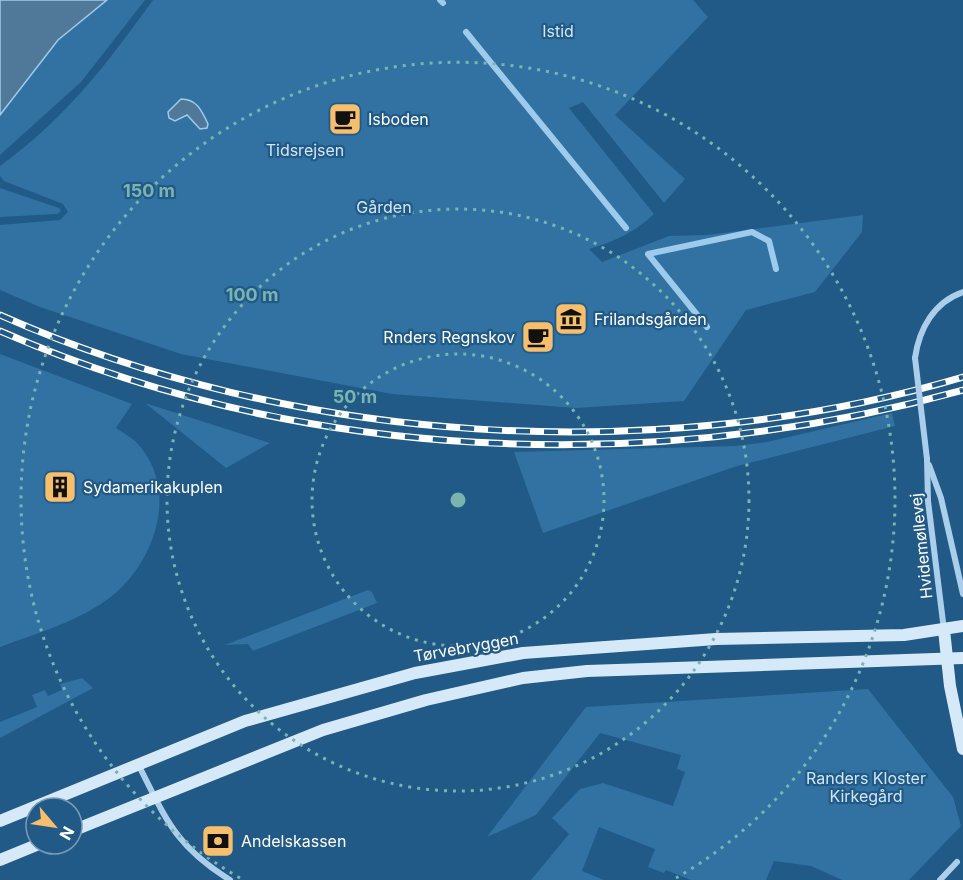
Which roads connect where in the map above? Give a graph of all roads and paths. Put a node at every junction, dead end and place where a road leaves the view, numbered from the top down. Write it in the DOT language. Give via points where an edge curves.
graph roads {
  1 [pos="963,292"];
  2 [pos="927,459"];
  3 [pos="963,594"];
  4 [pos="963,626"];
  5 [pos="944,630"];
  6 [pos="963,658"];
  7 [pos="946,660"];
  8 [pos="963,749"];
  9 [pos="138,764"];
  10 [pos="154,796"];
  11 [pos="0,821"];
  12 [pos="84,826"];
  13 [pos="24,850"];
  14 [pos="0,860"];
  15 [pos="957,862"];
  16 [pos="230,880"];
  17 [pos="940,880"];
  1 -- 2 [label="street, Hvidemøllevej, bridge" via="939,305 918,339 915,358"];
  2 -- 3 [label="street, Hvidemøllevej"];
  2 -- 5 [label="street, Hvidemøllevej" via="928,501"];
  4 -- 5 [label="main road, Tørvebryggen"];
  5 -- 7 [label="main road"];
  5 -- 9 [label="main road, Tørvebryggen" via="904,635 716,639 524,653 415,673 320,697 245,721"];
  6 -- 7 [label="main road"];
  7 -- 8 [label="main road"];
  7 -- 10 [label="main road" via="587,671 523,678 426,700 323,730"];
  9 -- 10 [label="street"];
  9 -- 11 [label="main road, Tørvebryggen"];
  10 -- 12 [label="main road"];
  10 -- 16 [label="street" via="176,836 198,858"];
  13 -- 14 [label="main road"];
  15 -- 17 [label="street"];
}
